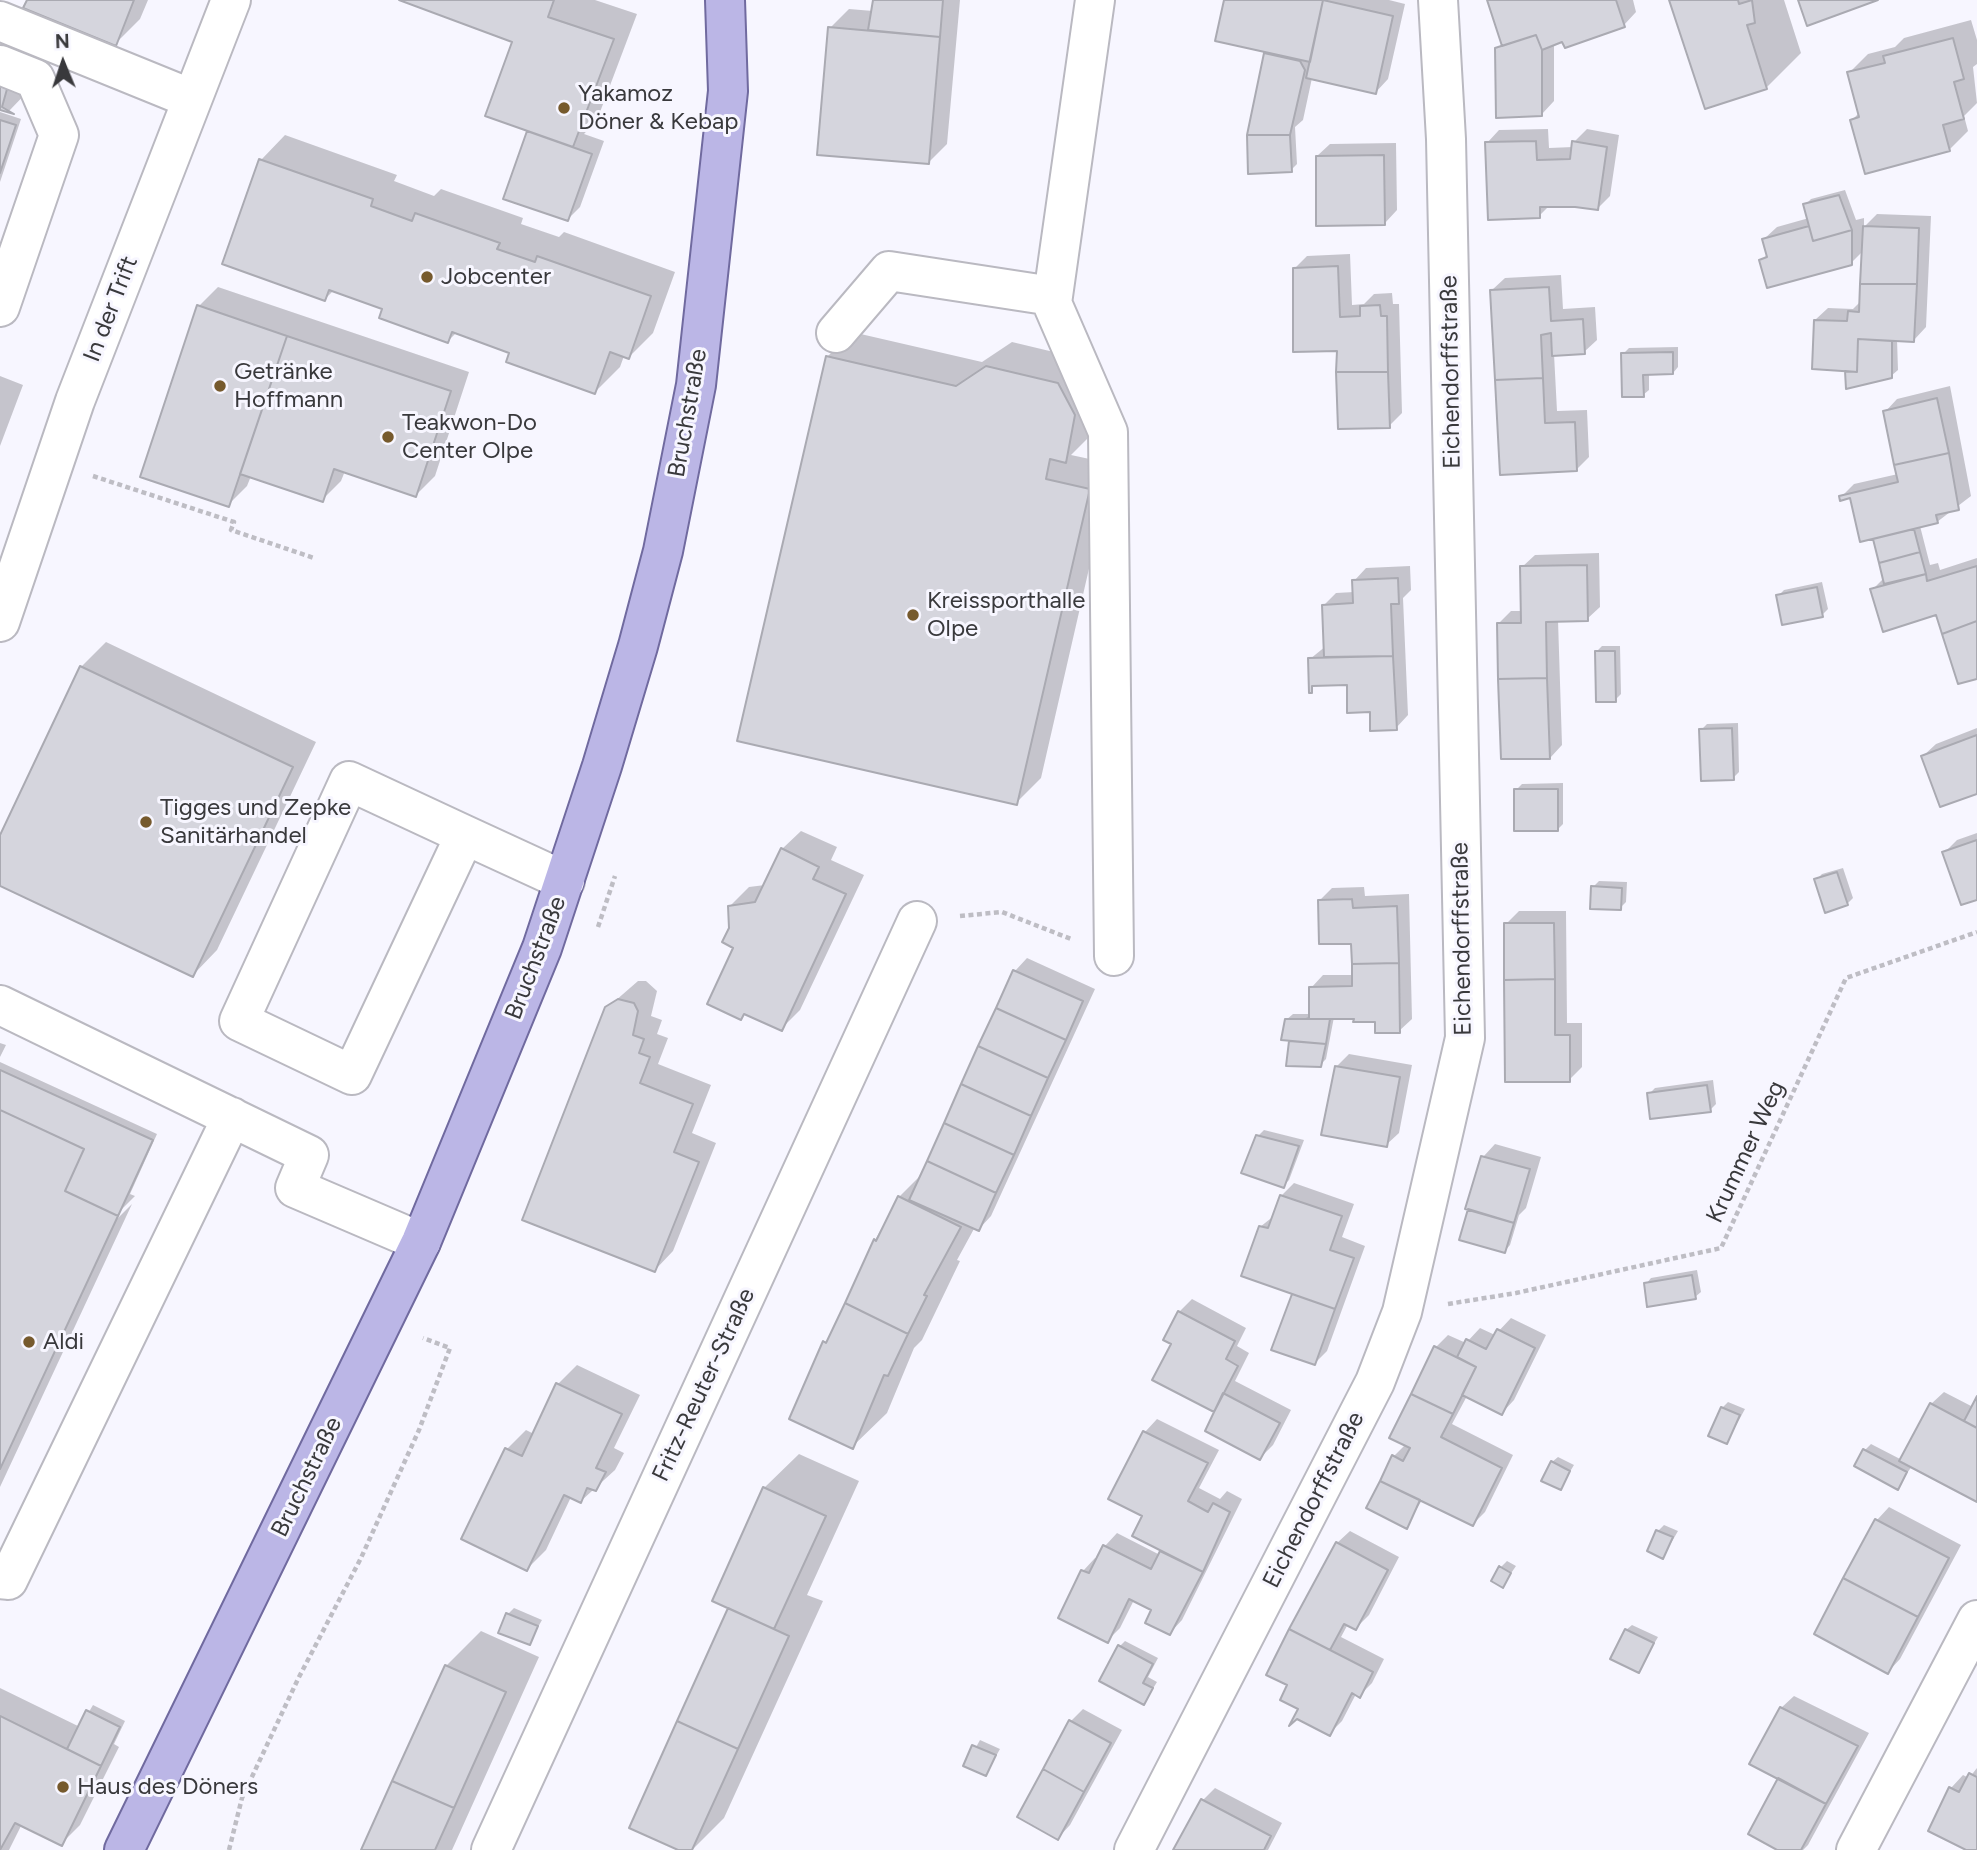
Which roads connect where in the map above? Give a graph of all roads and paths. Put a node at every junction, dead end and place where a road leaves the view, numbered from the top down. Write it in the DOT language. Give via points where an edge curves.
graph roads {
  1 [pos="231,0"];
  2 [pos="725,0"];
  3 [pos="1095,0"];
  4 [pos="1438,0"];
  5 [pos="0,21"];
  6 [pos="0,65"];
  7 [pos="192,99"];
  8 [pos="1052,296"];
  9 [pos="0,307"];
  10 [pos="836,333"];
  11 [pos="56,464"];
  12 [pos="314,558"];
  13 [pos="0,622"];
  14 [pos="465,835"];
  15 [pos="565,881"];
  16 [pos="917,921"];
  17 [pos="1977,932"];
  18 [pos="1114,956"];
  19 [pos="0,1005"];
  20 [pos="232,1117"];
  21 [pos="421,1242"];
  22 [pos="1402,1312"];
  23 [pos="383,1322"];
  24 [pos="0,1579"];
  25 [pos="1977,1620"];
  26 [pos="124,1850"];
  27 [pos="229,1850"];
  28 [pos="491,1850"];
  29 [pos="1134,1850"];
  30 [pos="1856,1850"];
  1 -- 7 [label="street, In der Trift"];
  2 -- 15 [label="main road, Bruchstraße" via="728,90 696,385 639,646"];
  3 -- 8 [label="street"];
  4 -- 22 [label="street, Eichendorffstraße" via="1446,139 1465,1038"];
  5 -- 7 [label="street"];
  6 -- 9 [label="street" via="35,79 59,135"];
  7 -- 11 [label="street, In der Trift" via="75,401"];
  8 -- 10 [label="street" via="889,271"];
  8 -- 18 [label="street" via="1108,432"];
  11 -- 12 [label="path" via="234,522 231,530"];
  11 -- 13 [label="street, In der Trift"];
  14 -- 14 [label="street" via="349,781 239,1021 352,1075"];
  14 -- 15 [label="street"];
  15 -- 21 [label="main road, Bruchstraße"];
  16 -- 18 [label="path" via="1002,912"];
  16 -- 28 [label="street, Fritz-Reuter-Straße"];
  17 -- 22 [label="path, Krummer Weg" via="1846,978 1721,1248 1516,1293"];
  19 -- 20 [label="street"];
  20 -- 21 [label="street" via="309,1155 295,1188"];
  20 -- 24 [label="street" via="8,1580"];
  21 -- 23 [label="main road, Bruchstraße"];
  22 -- 29 [label="street, Eichendorffstraße" via="1375,1382"];
  23 -- 26 [label="main road, Bruchstraße"];
  23 -- 27 [label="path" via="450,1348 366,1547 242,1798"];
  25 -- 30 [label="street"];
}
